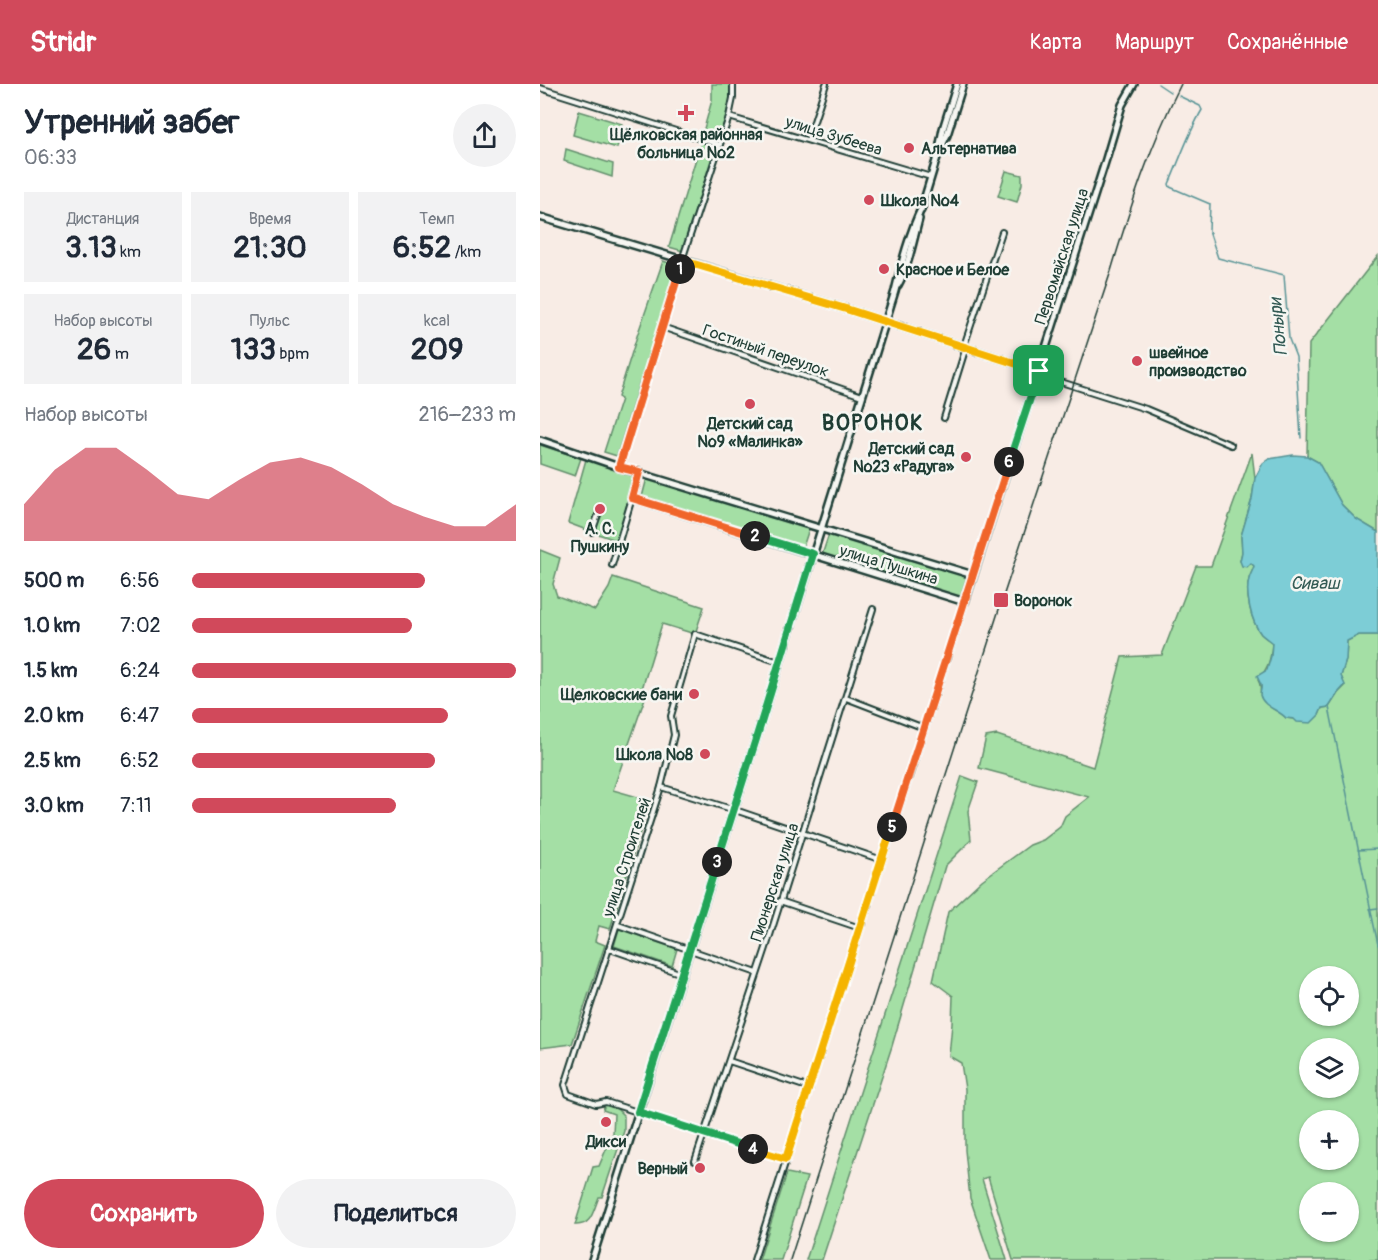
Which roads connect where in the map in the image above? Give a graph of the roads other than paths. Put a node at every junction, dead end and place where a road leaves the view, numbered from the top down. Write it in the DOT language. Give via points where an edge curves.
graph roads {
  1 [pos="733,84"];
  2 [pos="826,84"];
  3 [pos="957,84"];
  4 [pos="963,84"];
  5 [pos="1134,84"];
  6 [pos="540,88"];
  7 [pos="729,117"];
  8 [pos="808,140"];
  9 [pos="720,145"];
  10 [pos="938,154"];
  11 [pos="931,177"];
  12 [pos="540,217"];
  13 [pos="1002,232"];
  14 [pos="682,260"];
  15 [pos="885,322"];
  16 [pos="662,327"];
  17 [pos="965,347"];
  18 [pos="1039,371"];
  19 [pos="862,396"];
  20 [pos="944,418"];
  21 [pos="540,440"];
  22 [pos="1231,445"];
  23 [pos="619,467"];
  24 [pos="639,472"];
  25 [pos="632,498"];
  26 [pos="598,515"];
  27 [pos="821,528"];
  28 [pos="592,532"];
  29 [pos="813,554"];
  30 [pos="612,564"];
  31 [pos="973,575"];
  32 [pos="965,602"];
  33 [pos="873,609"];
  34 [pos="779,662"];
  35 [pos="846,698"];
  36 [pos="924,728"];
  37 [pos="661,787"];
  38 [pos="734,810"];
  39 [pos="802,833"];
  40 [pos="882,860"];
  41 [pos="780,901"];
  42 [pos="618,925"];
  43 [pos="860,928"];
  44 [pos="610,949"];
  45 [pos="690,949"];
  46 [pos="757,973"];
  47 [pos="682,974"];
  48 [pos="729,1061"];
  49 [pos="810,1088"];
  50 [pos="638,1112"];
  51 [pos="704,1133"];
  52 [pos="786,1159"];
  53 [pos="695,1161"];
  54 [pos="592,1260"];
  55 [pos="754,1260"];
  1 -- 7 [label="street"];
  2 -- 8 [label="street"];
  3 -- 10 [label="street"];
  4 -- 10 [label="street"];
  5 -- 18 [label="street, Первомайская улица" via="1122,105"];
  6 -- 9 [label="street"];
  7 -- 8 [label="street, улица Зубеева"];
  7 -- 9 [label="street"];
  8 -- 11 [label="street, улица Зубеева"];
  9 -- 14 [label="street"];
  10 -- 11 [label="street"];
  11 -- 15 [label="street" via="903,277"];
  12 -- 14 [label="street"];
  13 -- 17 [label="street"];
  14 -- 15 [label="street"];
  14 -- 16 [label="street"];
  15 -- 17 [label="street"];
  15 -- 19 [label="street"];
  16 -- 19 [label="street, Гостиный переулок"];
  16 -- 23 [label="street"];
  17 -- 18 [label="street"];
  17 -- 20 [label="street"];
  18 -- 22 [label="street" via="1061,382 1146,409"];
  18 -- 31 [label="street, Первомайская улица"];
  19 -- 27 [label="street"];
  21 -- 23 [label="street"];
  23 -- 24 [label="street"];
  24 -- 25 [label="street"];
  24 -- 27 [label="street, улица Пушкина"];
  25 -- 29 [label="street, улица Пушкина"];
  25 -- 30 [label="street"];
  26 -- 28 [label="street"];
  27 -- 29 [label="street"];
  27 -- 31 [label="street, улица Пушкина"];
  29 -- 32 [label="street, улица Пушкина"];
  29 -- 34 [label="street"];
  31 -- 32 [label="street, Первомайская улица"];
  32 -- 36 [label="street, Первомайская улица"];
  33 -- 35 [label="street, Пионерская улица"];
  34 -- 37 [label="street, улица Строителей" via="695,634 671,716 674,735"];
  34 -- 38 [label="street"];
  35 -- 36 [label="street"];
  35 -- 39 [label="street, Пионерская улица"];
  36 -- 40 [label="street, Первомайская улица"];
  37 -- 38 [label="street"];
  37 -- 42 [label="street, улица Строителей"];
  38 -- 39 [label="street"];
  38 -- 45 [label="street"];
  39 -- 40 [label="street"];
  39 -- 41 [label="street, Пионерская улица"];
  40 -- 43 [label="street, Первомайская улица"];
  41 -- 43 [label="street"];
  41 -- 46 [label="street, Пионерская улица"];
  42 -- 44 [label="street, улица Строителей"];
  42 -- 45 [label="street"];
  43 -- 49 [label="street, Первомайская улица"];
  44 -- 47 [label="street"];
  44 -- 50 [label="street, улица Строителей" via="565,1085 568,1094"];
  45 -- 46 [label="street"];
  45 -- 47 [label="street"];
  46 -- 48 [label="street, Пионерская улица"];
  47 -- 50 [label="street"];
  48 -- 49 [label="street"];
  48 -- 51 [label="street, Пионерская улица"];
  49 -- 52 [label="street, Первомайская улица"];
  50 -- 51 [label="street"];
  50 -- 54 [label="street"];
  51 -- 52 [label="street"];
  51 -- 53 [label="street, Пионерская улица"];
  52 -- 55 [label="street, Первомайская улица"];
}
